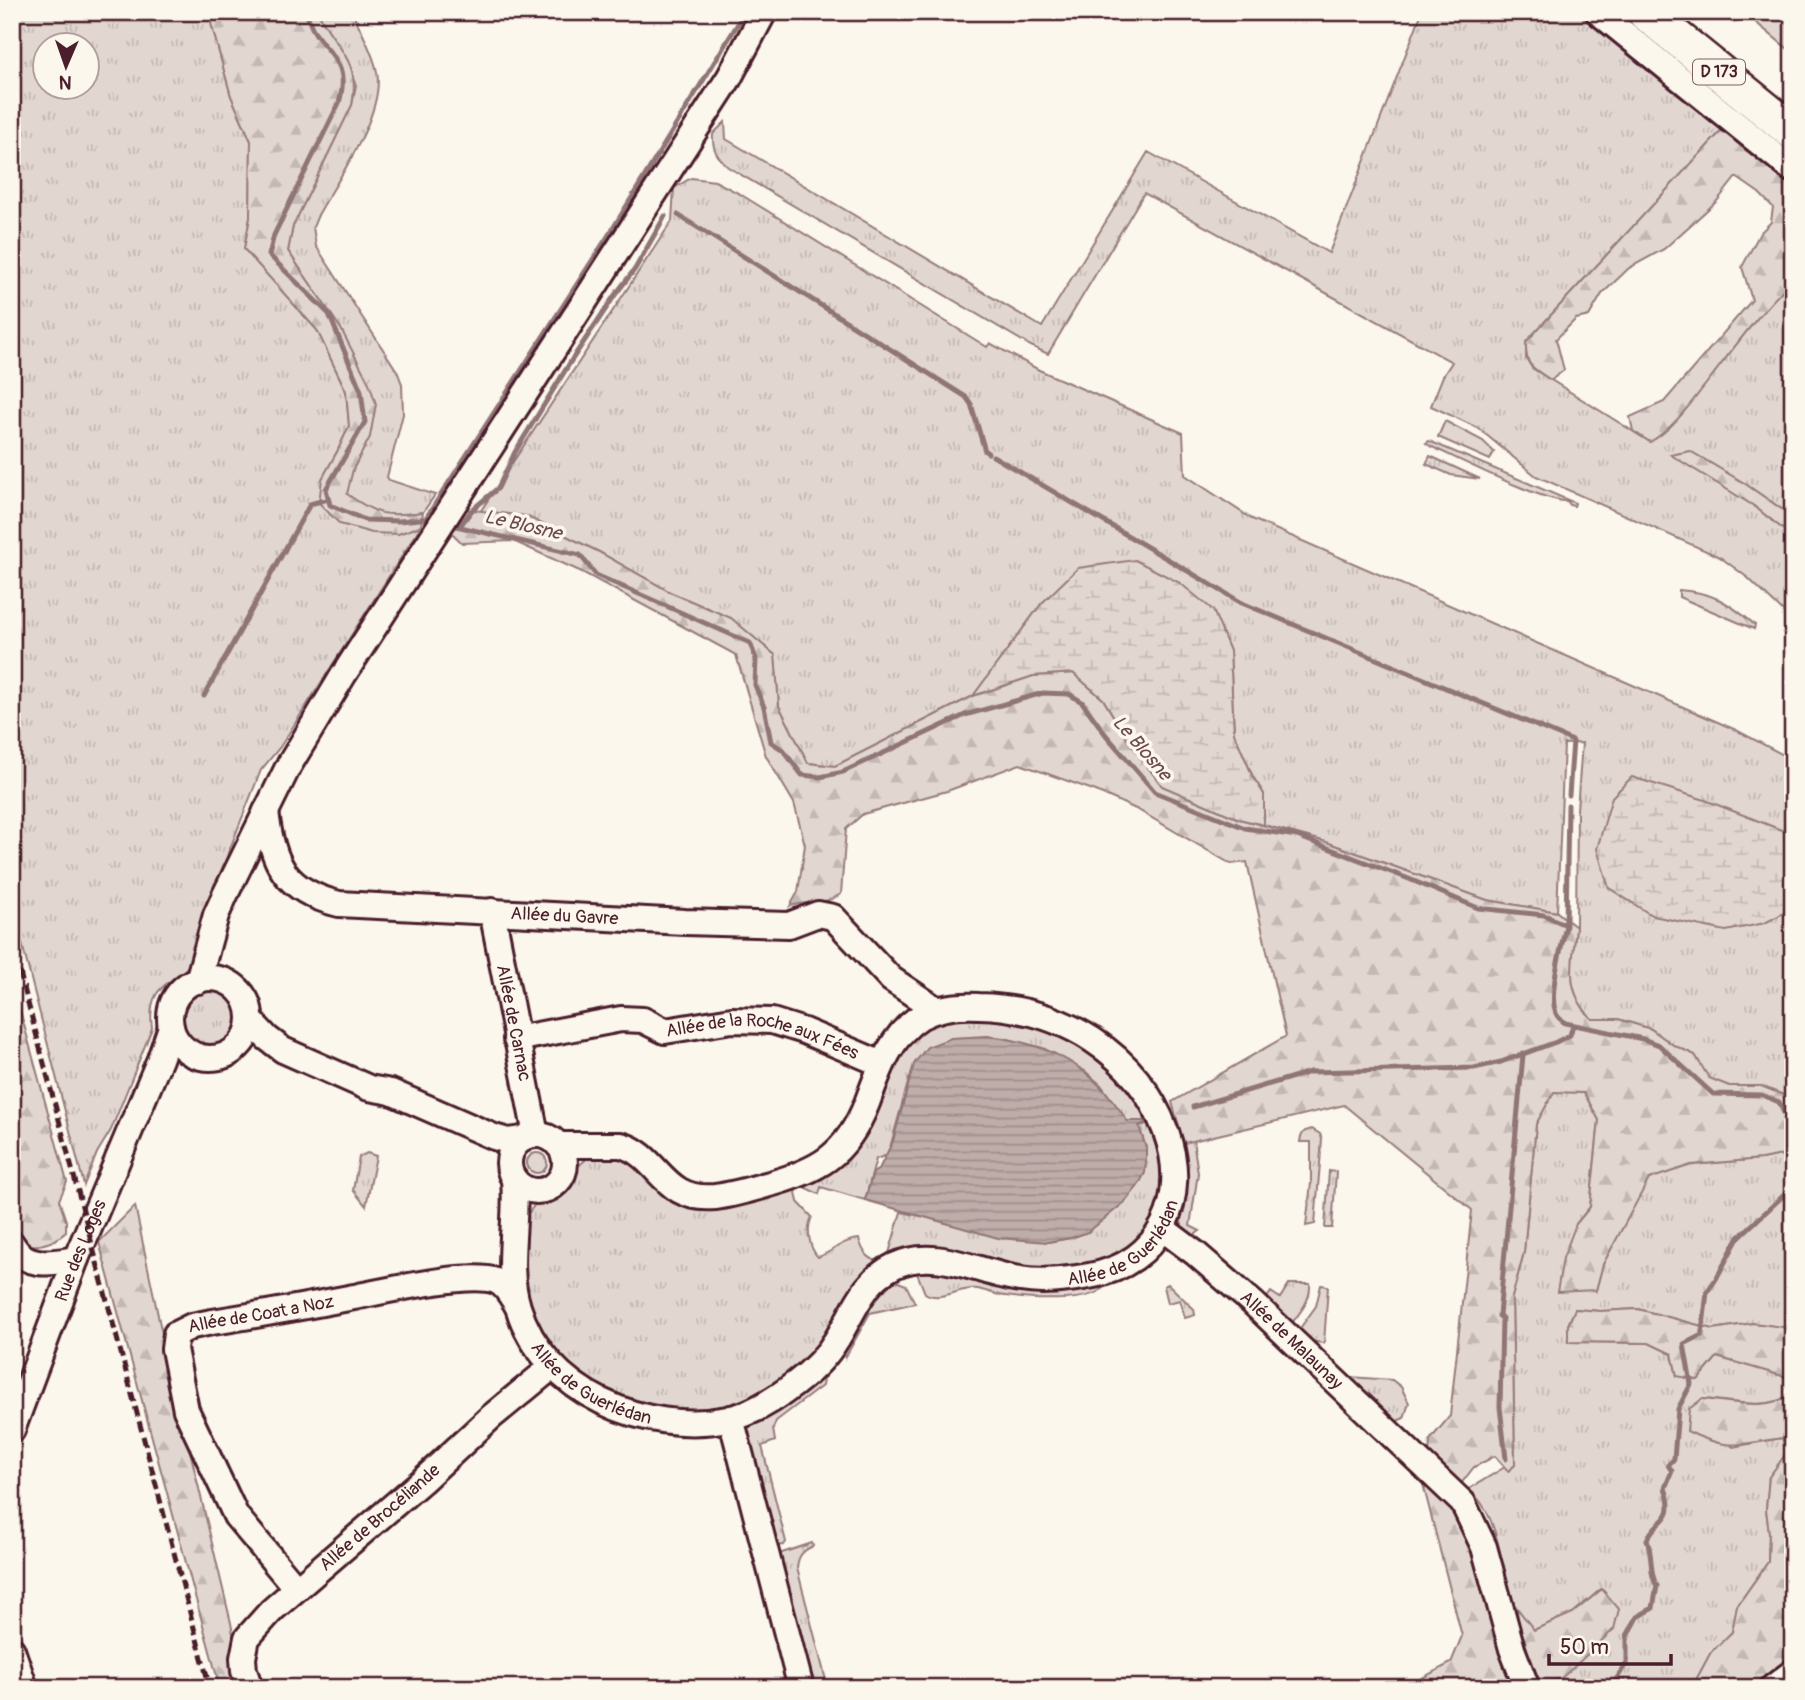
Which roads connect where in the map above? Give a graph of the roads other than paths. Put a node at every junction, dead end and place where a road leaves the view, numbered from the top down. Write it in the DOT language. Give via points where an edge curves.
graph roads {
  1 [pos="764,12"];
  2 [pos="1598,12"];
  3 [pos="1645,12"];
  4 [pos="1681,12"];
  5 [pos="1793,102"];
  6 [pos="1793,132"];
  7 [pos="1793,170"];
  8 [pos="266,811"];
  9 [pos="492,911"];
  10 [pos="209,938"];
  11 [pos="891,979"];
  12 [pos="198,981"];
  13 [pos="228,982"];
  14 [pos="937,1010"];
  15 [pos="251,1021"];
  16 [pos="171,1027"];
  17 [pos="906,1031"];
  18 [pos="516,1039"];
  19 [pos="236,1049"];
  20 [pos="282,1051"];
  21 [pos="192,1054"];
  22 [pos="882,1064"];
  23 [pos="155,1072"];
  24 [pos="369,1088"];
  25 [pos="539,1140"];
  26 [pos="511,1173"];
  27 [pos="1163,1229"];
  28 [pos="511,1243"];
  29 [pos="12,1244"];
  30 [pos="76,1259"];
  31 [pos="468,1279"];
  32 [pos="517,1306"];
  33 [pos="553,1366"];
  34 [pos="731,1418"];
  35 [pos="12,1430"];
  36 [pos="296,1588"];
  37 [pos="12,1650"];
  38 [pos="1793,1672"];
  39 [pos="24,1688"];
  40 [pos="250,1688"];
  41 [pos="801,1688"];
  42 [pos="1527,1688"];
  43 [pos="1772,1688"];
  1 -- 8 [label="street" via="729,78 344,674"];
  2 -- 7 [label="street"];
  3 -- 6 [label="highway, D 173"];
  4 -- 5 [label="highway, D 173"];
  8 -- 9 [label="street, Allée du Gavre" via="276,860 296,886 310,895 339,904"];
  8 -- 10 [label="street"];
  9 -- 11 [label="street, Allée du Gavre" via="789,925 818,914 833,917"];
  9 -- 18 [label="street, Allée de Carnac"];
  10 -- 12 [label="street"];
  10 -- 13 [label="street"];
  11 -- 14 [label="street, Allée du Gavre"];
  11 -- 17 [label="street, Allée du Gavre" via="903,1006"];
  12 -- 13 [label="street"];
  12 -- 16 [label="street" via="178,995 171,1010"];
  13 -- 15 [label="street" via="247,1002"];
  14 -- 17 [label="street, Allée de Guerlédan"];
  14 -- 27 [label="street, Allée de Guerlédan" via="996,1006 1056,1020 1079,1030 1126,1065 1159,1111 1173,1155 1173,1196"];
  15 -- 19 [label="street" via="247,1036"];
  15 -- 20 [label="street, Allée de Guerlédan"];
  16 -- 21 [label="street" via="178,1043"];
  16 -- 23 [label="street, Rue des Loges"];
  17 -- 22 [label="street, Allée de Guerlédan" via="898,1035"];
  18 -- 22 [label="street, Allée de la Roche aux Fées" via="621,1019 643,1020 665,1031 732,1020 772,1021"];
  18 -- 25 [label="street, Allée de Carnac"];
  19 -- 20 [label="street, Allée de Guerlédan"];
  19 -- 21 [label="street" via="215,1058"];
  20 -- 24 [label="street, Allée de Guerlédan"];
  21 -- 23 [label="street"];
  22 -- 25 [label="street, Allée de Guerlédan" via="855,1130 841,1149 794,1178 745,1191 691,1195 667,1182 630,1147"];
  23 -- 30 [label="street, Rue des Loges"];
  24 -- 25 [label="street, Allée de Guerlédan" via="391,1092 494,1137"];
  24 -- 26 [label="street, Allée de Guerlédan" via="468,1137 500,1157"];
  25 -- 26 [label="street" via="510,1154"];
  25 -- 26 [label="street" via="564,1158 559,1180 547,1189 532,1191"];
  26 -- 28 [label="street, Allée de Guerlédan" via="515,1194"];
  27 -- 34 [label="street, Allée de Guerlédan" via="1152,1244 1118,1267 1066,1280 1018,1279 926,1258 897,1265 862,1293 836,1342 818,1364 777,1397"];
  27 -- 42 [label="street, Allée de Malaunay" via="1253,1303 1463,1503 1484,1547"];
  28 -- 31 [label="street, Allée de Coat a Noz" via="499,1261"];
  28 -- 32 [label="street, Allée de Guerlédan"];
  29 -- 30 [label="street" via="27,1259 43,1263"];
  30 -- 35 [label="street, Rue des Loges"];
  31 -- 32 [label="street, Allée de Coat a Noz" via="500,1283"];
  31 -- 36 [label="street, Allée de Coat a Noz" via="212,1322 176,1334 174,1349 186,1410 236,1516"];
  32 -- 33 [label="street, Allée de Guerlédan"];
  33 -- 34 [label="street, Allée de Guerlédan" via="582,1390 623,1412 674,1423"];
  33 -- 36 [label="street, Allée de Brocéliande"];
  34 -- 41 [label="street"];
  36 -- 40 [label="street, Allée de Brocéliande" via="247,1638 243,1658"];
  37 -- 39 [label="street"];
  38 -- 43 [label="street"];
}
